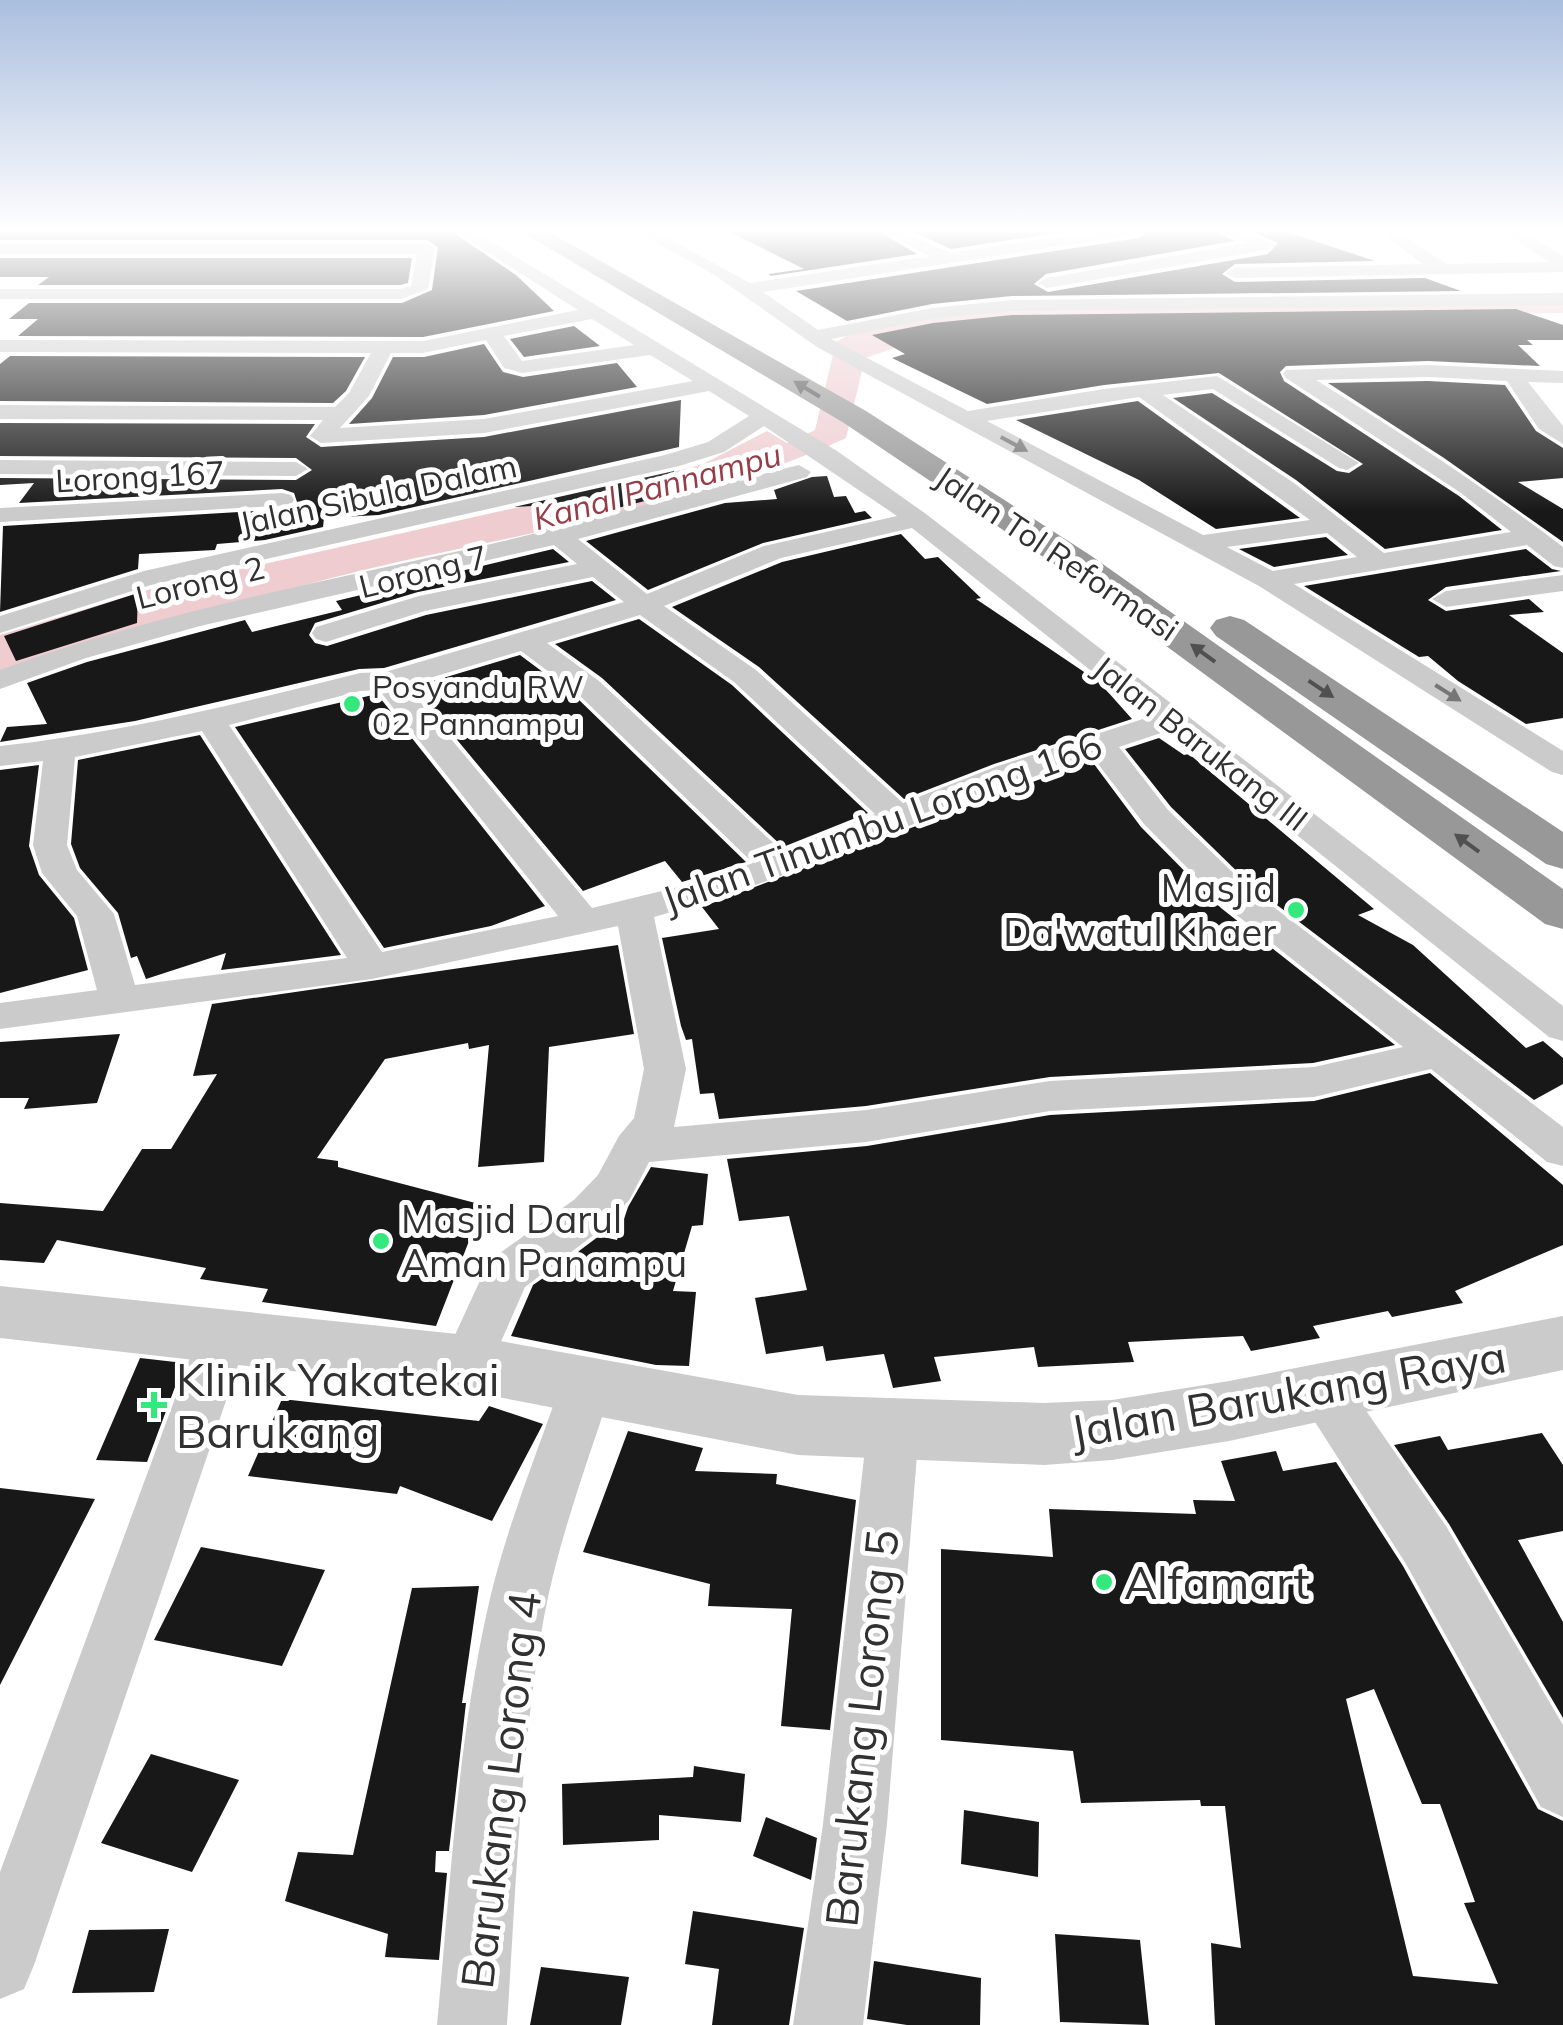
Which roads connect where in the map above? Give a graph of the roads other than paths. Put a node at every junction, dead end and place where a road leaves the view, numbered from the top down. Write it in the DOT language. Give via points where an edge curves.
graph roads {
  1 [pos="544,324"];
  2 [pos="615,324"];
  3 [pos="700,324"];
  4 [pos="732,324"];
  5 [pos="739,324"];
  6 [pos="768,324"];
  7 [pos="876,324"];
  8 [pos="493,335"];
  9 [pos="0,346"];
  10 [pos="384,347"];
  11 [pos="783,347"];
  12 [pos="654,348"];
  13 [pos="1292,374"];
  14 [pos="1513,375"];
  15 [pos="1563,378"];
  16 [pos="1217,382"];
  17 [pos="713,384"];
  18 [pos="1142,390"];
  19 [pos="0,412"];
  20 [pos="871,412"];
  21 [pos="341,414"];
  22 [pos="768,418"];
  23 [pos="965,418"];
  24 [pos="321,436"];
  25 [pos="1563,437"];
  26 [pos="1416,456"];
  27 [pos="1364,462"];
  28 [pos="0,468"];
  29 [pos="296,469"];
  30 [pos="799,472"];
  31 [pos="1272,478"];
  32 [pos="282,500"];
  33 [pos="0,515"];
  34 [pos="917,520"];
  35 [pos="1332,525"];
  36 [pos="559,536"];
  37 [pos="1533,536"];
  38 [pos="1199,543"];
  39 [pos="293,546"];
  40 [pos="1376,560"];
  41 [pos="1563,560"];
  42 [pos="596,568"];
  43 [pos="1268,580"];
  44 [pos="1563,583"];
  45 [pos="304,592"];
  46 [pos="1446,599"];
  47 [pos="644,606"];
  48 [pos="0,625"];
  49 [pos="326,633"];
  50 [pos="526,641"];
  51 [pos="0,680"];
  52 [pos="373,681"];
  53 [pos="210,720"];
  54 [pos="1170,720"];
  55 [pos="1098,742"];
  56 [pos="60,750"];
  57 [pos="0,756"];
  58 [pos="1563,765"];
  59 [pos="899,818"];
  60 [pos="1563,854"];
  61 [pos="777,866"];
  62 [pos="1555,906"];
  63 [pos="634,911"];
  64 [pos="583,922"];
  65 [pos="372,967"];
  66 [pos="120,1001"];
  67 [pos="0,1016"];
  68 [pos="1563,1027"];
  69 [pos="1436,1054"];
  70 [pos="635,1147"];
  71 [pos="1563,1150"];
  72 [pos="0,1312"];
  73 [pos="222,1339"];
  74 [pos="1563,1344"];
  75 [pos="467,1363"];
  76 [pos="587,1384"];
  77 [pos="1324,1392"];
  78 [pos="893,1431"];
  79 [pos="1563,1785"];
  80 [pos="0,1965"];
  81 [pos="472,2025"];
  82 [pos="828,2025"];
  1 -- 8 [label="street"];
  2 -- 12 [label="street, Jalan Barukang III"];
  3 -- 11 [label="highway"];
  4 -- 11 [label="highway, Jalan Tol Reformasi"];
  5 -- 11 [label="highway, Jalan Tol Reformasi"];
  6 -- 11 [label="street"];
  7 -- 11 [label="street"];
  8 -- 10 [label="street"];
  8 -- 12 [label="street" via="512,364 522,367"];
  9 -- 10 [label="street"];
  10 -- 21 [label="street"];
  11 -- 20 [label="highway, Jalan Tol Reformasi"];
  11 -- 23 [label="street" via="866,365"];
  12 -- 17 [label="street, Jalan Barukang III"];
  13 -- 14 [label="street"];
  13 -- 16 [label="street"];
  13 -- 26 [label="street"];
  14 -- 15 [label="street"];
  14 -- 25 [label="street"];
  16 -- 18 [label="street"];
  16 -- 27 [label="street"];
  17 -- 22 [label="street, Jalan Barukang III"];
  17 -- 24 [label="street" via="484,426"];
  18 -- 23 [label="street"];
  18 -- 31 [label="street"];
  19 -- 21 [label="street"];
  20 -- 60 [label="highway, Jalan Tol Reformasi, one-way" via="1117,551"];
  62 -- 20 [label="highway, Jalan Tol Reformasi, one-way"];
  21 -- 24 [label="street"];
  22 -- 34 [label="street, Jalan Barukang III"];
  22 -- 39 [label="street, Jalan Sibula Dalam" via="671,462"];
  23 -- 38 [label="street, one-way"];
  24 -- 29 [label="street"];
  26 -- 27 [label="street"];
  26 -- 37 [label="street"];
  27 -- 31 [label="street"];
  28 -- 29 [label="street"];
  29 -- 32 [label="street"];
  30 -- 36 [label="street, Lorong 2"];
  31 -- 35 [label="street"];
  32 -- 33 [label="street, Lorong 167"];
  32 -- 39 [label="street"];
  34 -- 47 [label="street" via="772,552"];
  34 -- 54 [label="street, Jalan Barukang III"];
  35 -- 38 [label="street"];
  35 -- 40 [label="street"];
  36 -- 42 [label="street"];
  36 -- 45 [label="street, Lorong 2"];
  37 -- 40 [label="street"];
  37 -- 41 [label="street"];
  38 -- 43 [label="street"];
  39 -- 48 [label="street, Jalan Sibula Dalam" via="144,579"];
  40 -- 43 [label="street"];
  42 -- 47 [label="street"];
  42 -- 49 [label="street, Lorong 7" via="419,604"];
  43 -- 58 [label="street, one-way"];
  44 -- 46 [label="street"];
  45 -- 49 [label="street"];
  45 -- 51 [label="street, Lorong 2" via="114,640"];
  47 -- 50 [label="street"];
  47 -- 59 [label="street" via="744,676"];
  49 -- 52 [label="street"];
  50 -- 52 [label="street"];
  50 -- 61 [label="street" via="588,687"];
  52 -- 53 [label="street"];
  52 -- 64 [label="street" via="474,783"];
  53 -- 56 [label="street"];
  53 -- 65 [label="street"];
  54 -- 55 [label="street, Jalan Tinumbu Lorong 166"];
  54 -- 68 [label="street, Jalan Barukang III"];
  55 -- 59 [label="street, Jalan Tinumbu Lorong 166"];
  55 -- 69 [label="street" via="1156,817 1237,897"];
  56 -- 57 [label="street"];
  56 -- 66 [label="street" via="50,845 60,873 94,914"];
  59 -- 61 [label="street, Jalan Tinumbu Lorong 166"];
  61 -- 63 [label="street, Jalan Tinumbu Lorong 166"];
  63 -- 64 [label="street, Jalan Tinumbu Lorong 166"];
  63 -- 70 [label="street" via="664,1069 656,1123"];
  64 -- 65 [label="street, Jalan Tinumbu Lorong 166"];
  65 -- 66 [label="street, Jalan Tinumbu Lorong 166"];
  66 -- 67 [label="street, Jalan Tinumbu Lorong 166"];
  69 -- 70 [label="street" via="1325,1080 1050,1096 866,1126"];
  69 -- 71 [label="street"];
  70 -- 75 [label="street" via="614,1187 591,1212 506,1275"];
  72 -- 73 [label="street, Jalan Barukang Raya"];
  73 -- 75 [label="street, Jalan Barukang Raya"];
  73 -- 80 [label="street"];
  74 -- 77 [label="street, Jalan Barukang Raya"];
  75 -- 76 [label="street, Jalan Barukang Raya"];
  76 -- 78 [label="street, Jalan Barukang Raya" via="798,1425"];
  76 -- 81 [label="street, Barukang Lorong 4" via="529,1555 513,1630"];
  77 -- 78 [label="street, Jalan Barukang Raya" via="1112,1430"];
  77 -- 79 [label="street" via="1426,1545"];
  78 -- 82 [label="street, Barukang Lorong 5" via="858,1805"];
}
